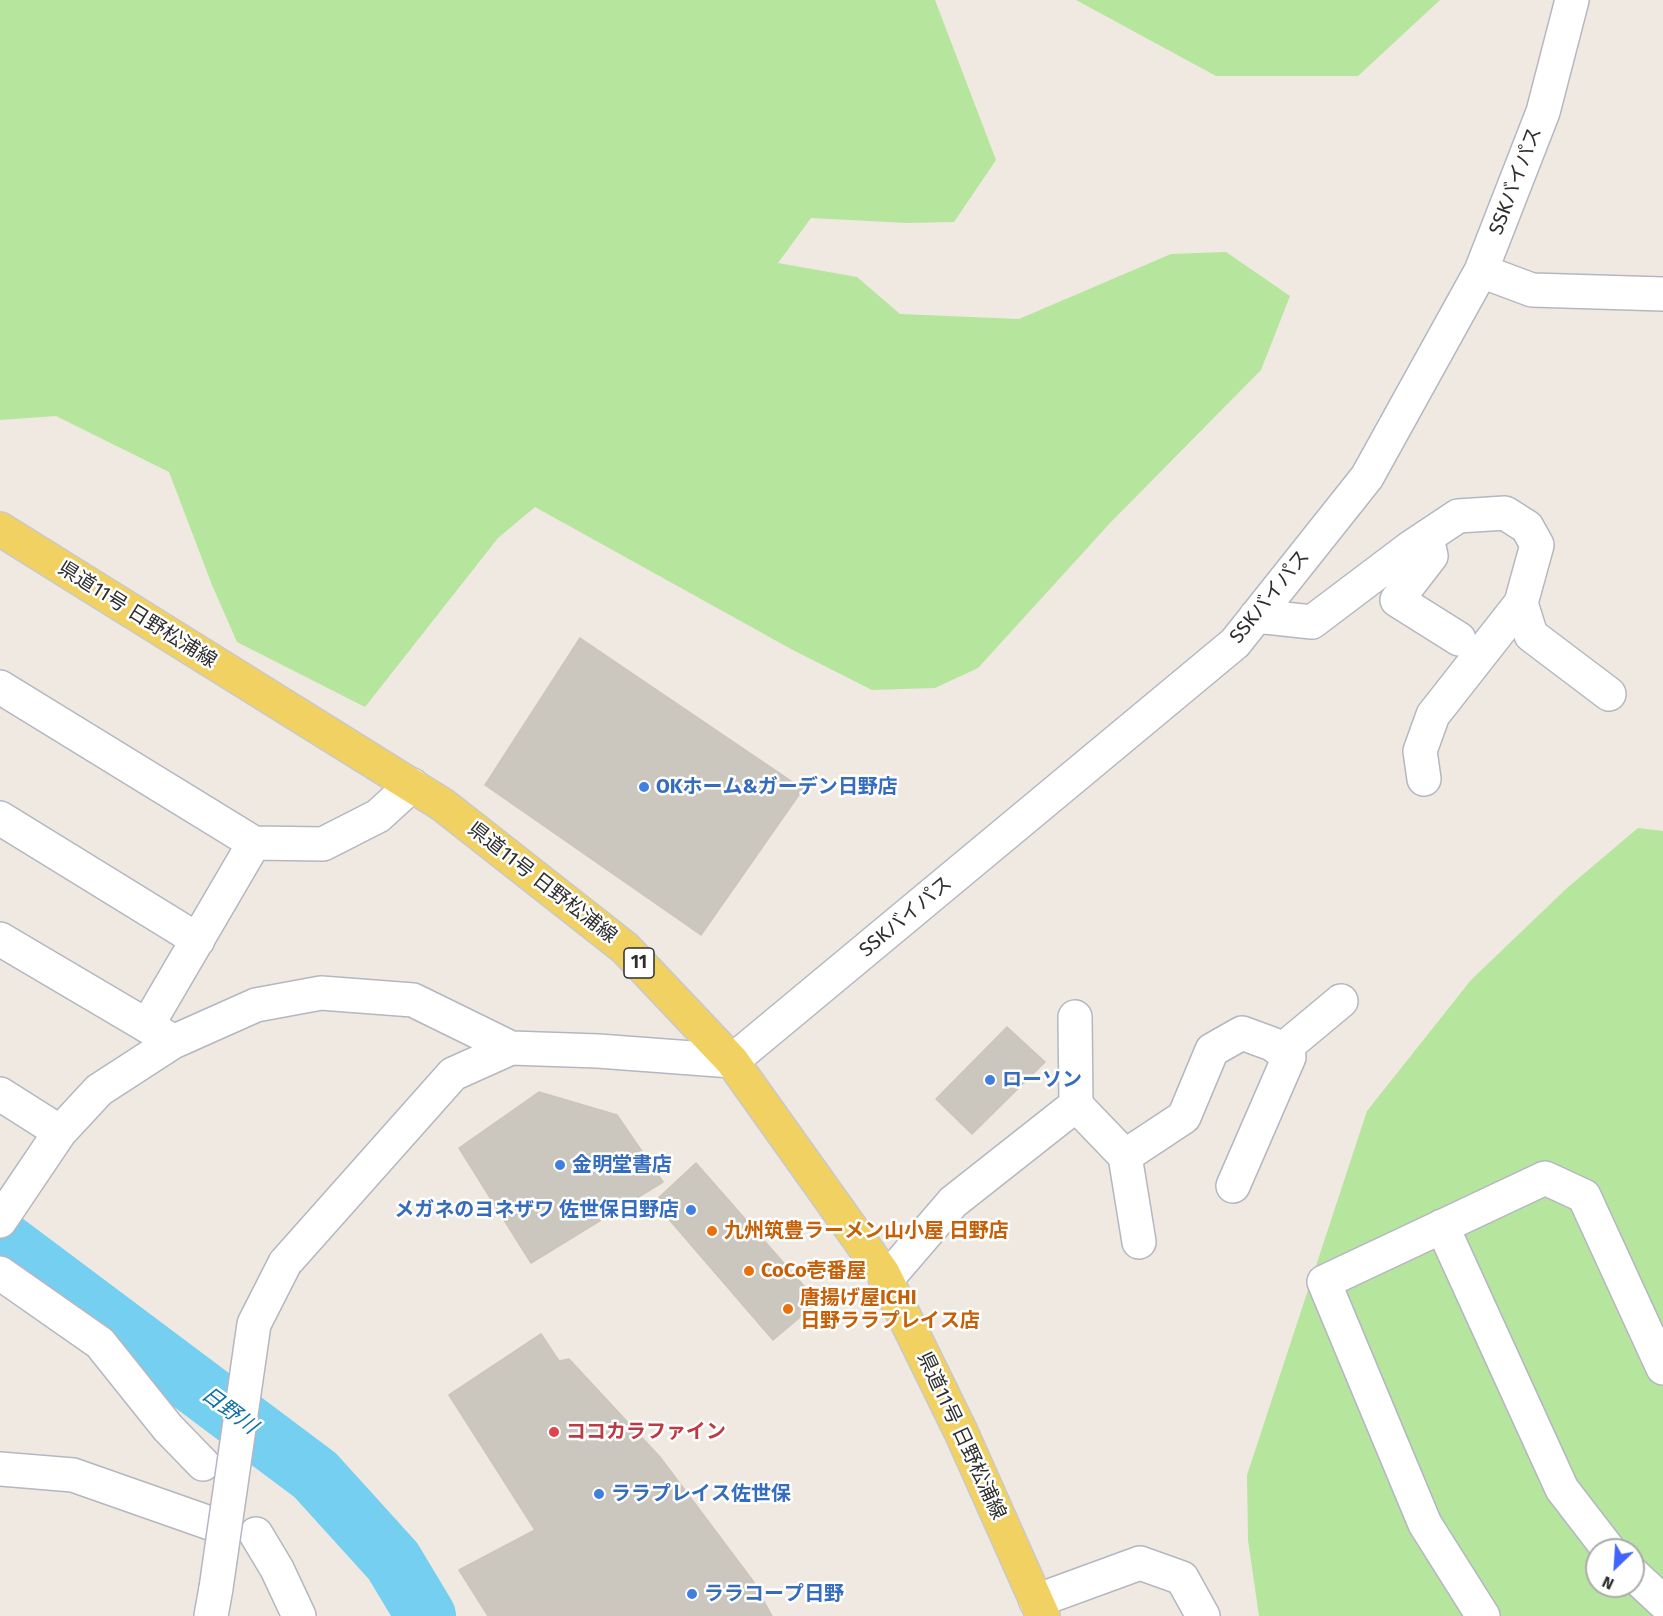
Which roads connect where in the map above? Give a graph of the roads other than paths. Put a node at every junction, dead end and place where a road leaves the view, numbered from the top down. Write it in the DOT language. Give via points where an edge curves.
graph roads {
  1 [pos="1572,0"];
  2 [pos="1481,271"];
  3 [pos="1663,294"];
  4 [pos="0,529"];
  5 [pos="1427,537"];
  6 [pos="1521,603"];
  7 [pos="1256,616"];
  8 [pos="1459,639"];
  9 [pos="0,687"];
  10 [pos="1609,694"];
  11 [pos="1424,779"];
  12 [pos="412,785"];
  13 [pos="0,818"];
  14 [pos="254,843"];
  15 [pos="0,939"];
  16 [pos="198,940"];
  17 [pos="1341,1001"];
  18 [pos="1075,1017"];
  19 [pos="160,1034"];
  20 [pos="510,1048"];
  21 [pos="1281,1051"];
  22 [pos="732,1061"];
  23 [pos="0,1094"];
  24 [pos="1076,1105"];
  25 [pos="60,1132"];
  26 [pos="1125,1156"];
  27 [pos="1233,1186"];
  28 [pos="0,1221"];
  29 [pos="1442,1226"];
  30 [pos="1139,1242"];
  31 [pos="0,1273"];
  32 [pos="886,1280"];
  33 [pos="1663,1368"];
  34 [pos="203,1464"];
  35 [pos="0,1469"];
  36 [pos="224,1528"];
  37 [pos="256,1534"];
  38 [pos="1600,1538"];
  39 [pos="1645,1585"];
  40 [pos="213,1602"];
  41 [pos="1663,1602"];
  42 [pos="1039,1608"];
  43 [pos="299,1616"];
  44 [pos="1203,1616"];
  45 [pos="1483,1616"];
  1 -- 2 [label="street, SSKバイパス" via="1543,112"];
  2 -- 3 [label="street" via="1532,290"];
  2 -- 7 [label="street, SSKバイパス" via="1367,477"];
  4 -- 12 [label="main road, 県道11号 日野松浦線 / 11"];
  5 -- 6 [label="street" via="1458,516 1505,513 1527,527 1537,545"];
  5 -- 7 [label="street" via="1312,622"];
  5 -- 8 [label="street" via="1431,556 1397,600"];
  6 -- 10 [label="street" via="1531,634"];
  6 -- 11 [label="street" via="1433,715 1420,751"];
  7 -- 22 [label="street, SSKバイパス" via="1235,643"];
  9 -- 14 [label="street"];
  12 -- 14 [label="street" via="378,816 323,844"];
  12 -- 22 [label="main road, 県道11号 日野松浦線 / 11" via="626,948"];
  13 -- 16 [label="street"];
  14 -- 16 [label="street"];
  15 -- 19 [label="street"];
  16 -- 19 [label="street"];
  17 -- 21 [label="street"];
  18 -- 24 [label="street"];
  19 -- 20 [label="street" via="256,1005 321,993 413,1000"];
  19 -- 25 [label="street"];
  20 -- 22 [label="street" via="598,1050"];
  20 -- 36 [label="street, bridge" via="453,1074 285,1263 254,1324"];
  21 -- 26 [label="street" via="1242,1033 1212,1050 1184,1117"];
  21 -- 27 [label="street" via="1289,1057"];
  22 -- 32 [label="main road, 県道11号 日野松浦線 / 11"];
  23 -- 25 [label="street"];
  24 -- 26 [label="street"];
  24 -- 32 [label="street" via="953,1202"];
  25 -- 28 [label="street"];
  26 -- 30 [label="street"];
  29 -- 33 [label="street" via="1545,1178 1584,1196"];
  29 -- 38 [label="street" via="1562,1489"];
  29 -- 45 [label="street" via="1324,1282 1425,1524"];
  31 -- 34 [label="street" via="100,1343 168,1428"];
  32 -- 42 [label="main road, 県道11号 日野松浦線 / 11" via="961,1432"];
  35 -- 36 [label="street" via="73,1475"];
  36 -- 40 [label="street, bridge"];
  37 -- 43 [label="street"];
  39 -- 41 [label="street"];
  42 -- 44 [label="street" via="1140,1563 1182,1578"];
}
